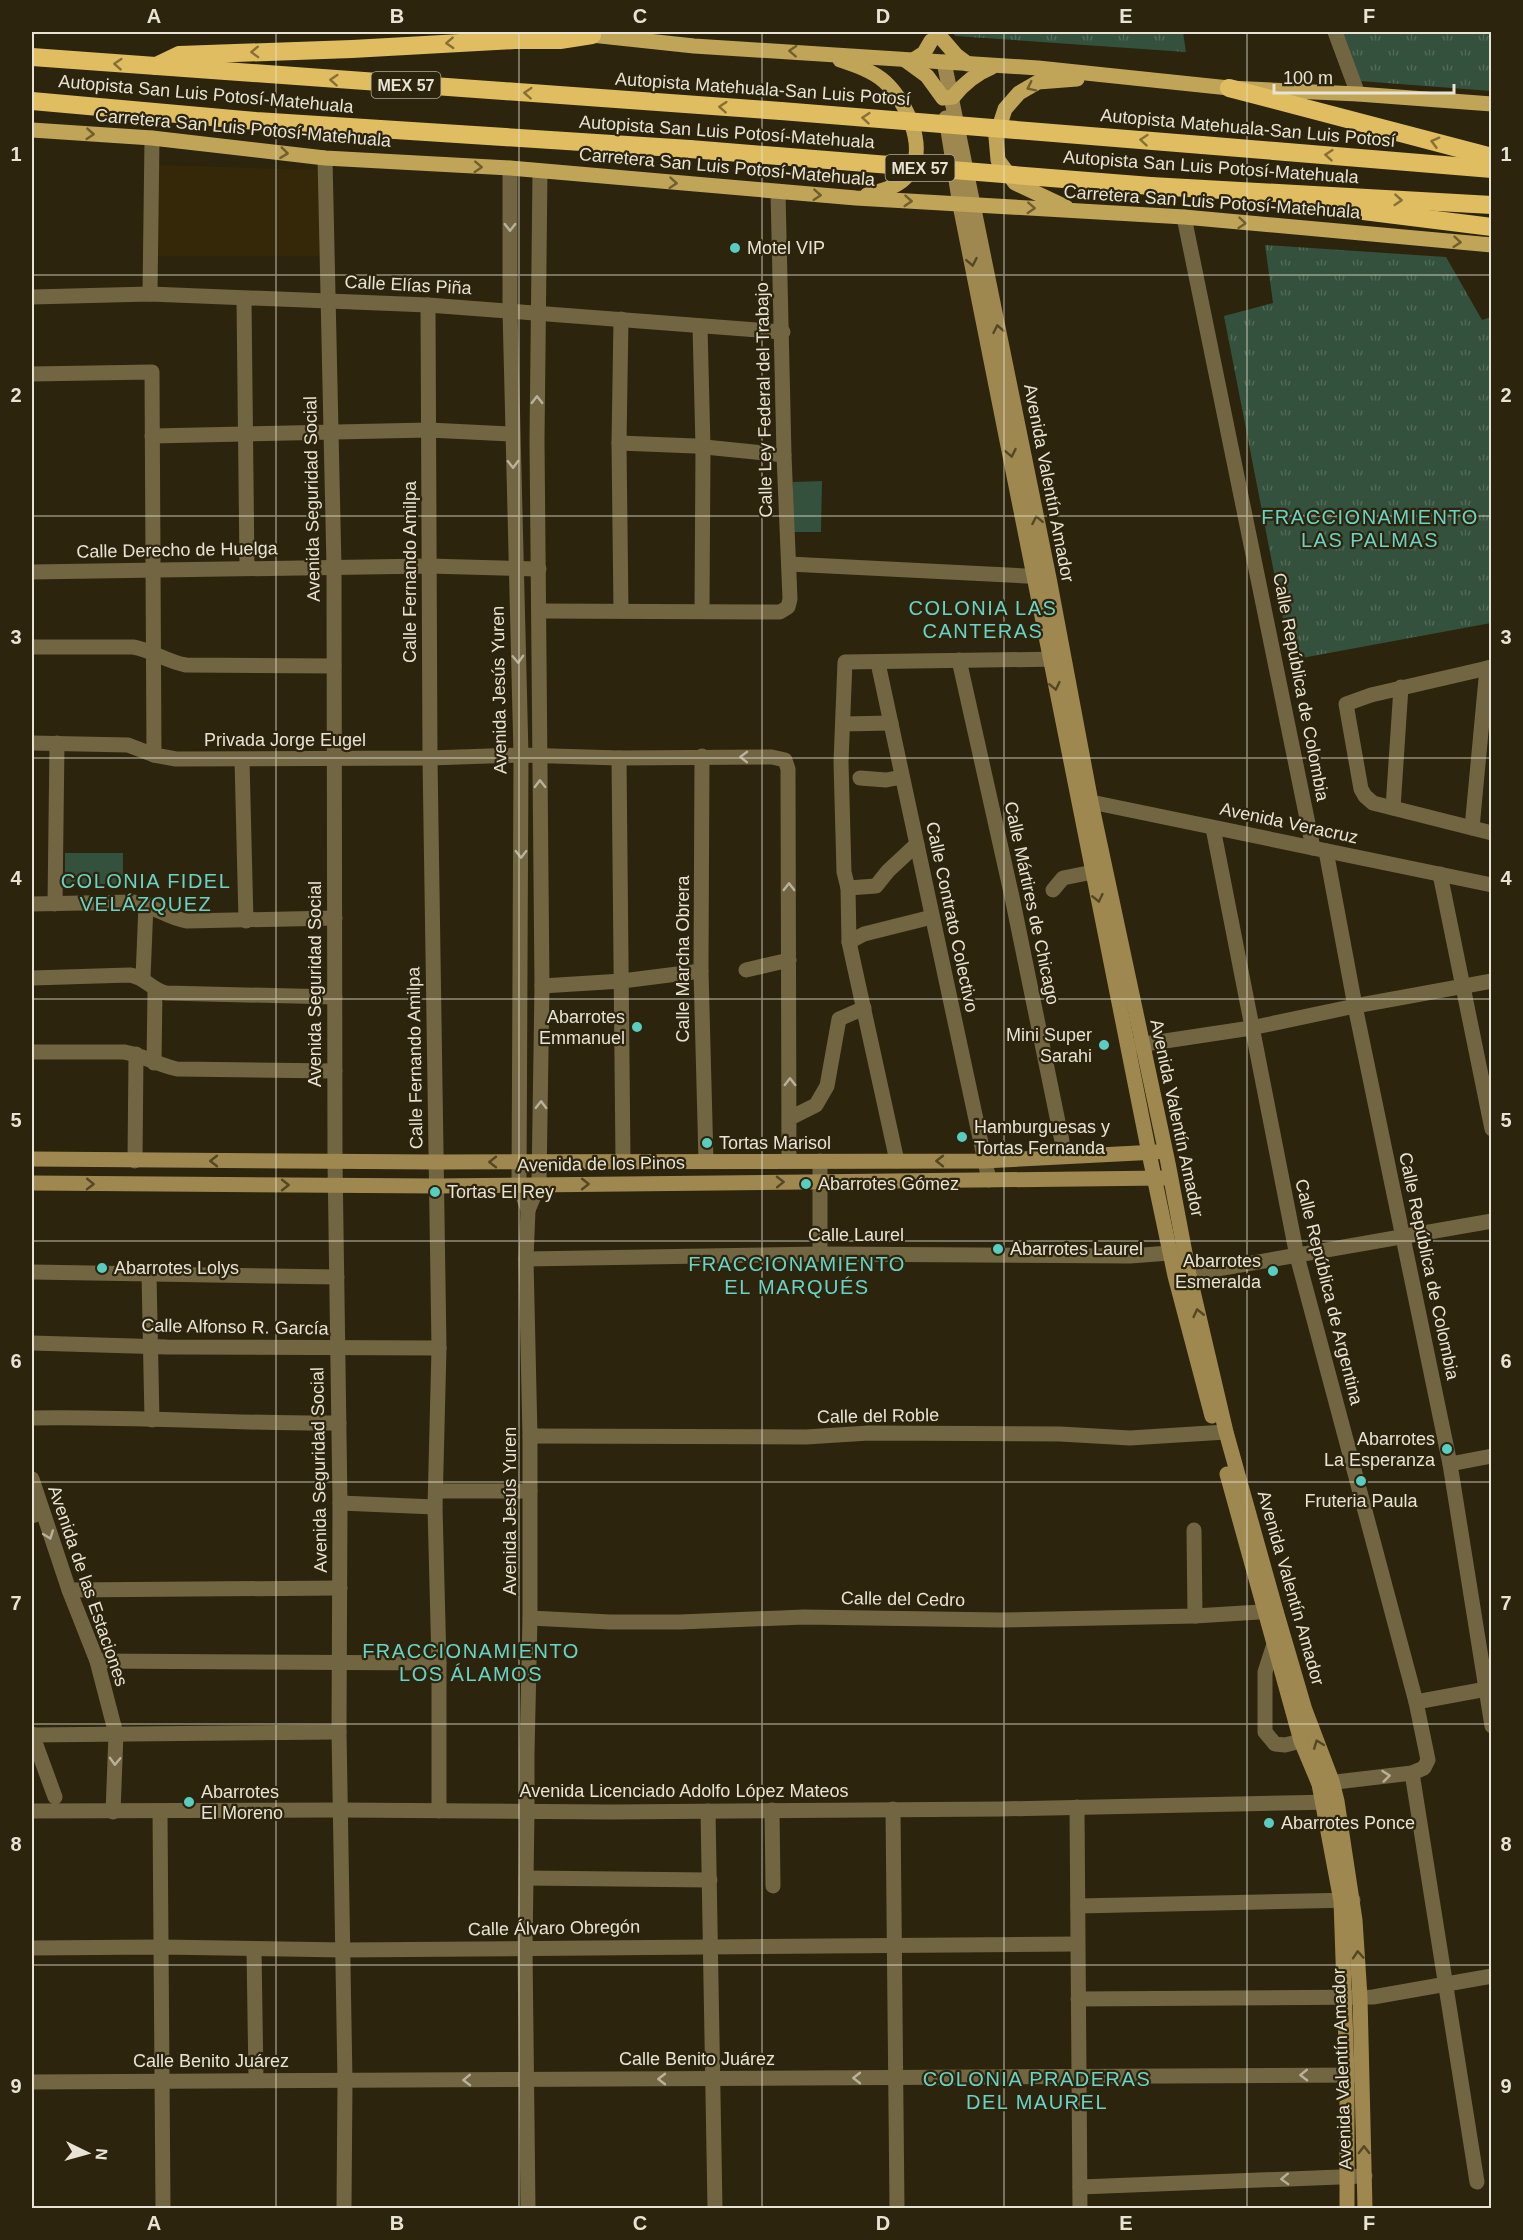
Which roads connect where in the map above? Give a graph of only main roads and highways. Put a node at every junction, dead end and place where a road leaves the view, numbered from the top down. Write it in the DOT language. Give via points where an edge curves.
graph roads {
  1 [pos="562,32"];
  2 [pos="616,34"];
  3 [pos="934,34"];
  4 [pos="592,35"];
  5 [pos="820,52"];
  6 [pos="32,57"];
  7 [pos="909,60"];
  8 [pos="940,62"];
  9 [pos="968,64"];
  10 [pos="994,66"];
  11 [pos="154,67"];
  12 [pos="1110,75"];
  13 [pos="1229,88"];
  14 [pos="948,97"];
  15 [pos="32,101"];
  16 [pos="1491,104"];
  17 [pos="32,130"];
  18 [pos="1491,157"];
  19 [pos="414,163"];
  20 [pos="1491,169"];
  21 [pos="389,175"];
  22 [pos="1257,191"];
  23 [pos="856,198"];
  24 [pos="967,205"];
  25 [pos="1491,205"];
  26 [pos="1073,210"];
  27 [pos="1491,227"];
  28 [pos="1491,245"];
  29 [pos="1085,802"];
  30 [pos="1136,1046"];
  31 [pos="1166,1152"];
  32 [pos="1149,1153"];
  33 [pos="32,1159"];
  34 [pos="1163,1179"];
  35 [pos="32,1183"];
  36 [pos="1270,1611"];
  37 [pos="1326,1782"];
  38 [pos="1355,2075"];
  39 [pos="1347,2208"];
  40 [pos="1365,2208"];
  1 -- 4 [label="main road"];
  2 -- 4 [label="main road"];
  5 -- 2 [label="main road, one-way" via="694,46"];
  3 -- 7 [label="main road" via="924,53"];
  3 -- 9 [label="main road"];
  4 -- 11 [label="highway, one-way" via="560,40 179,55"];
  5 -- 7 [label="main road"];
  5 -- 23 [label="main road" via="885,82 904,105 915,133 913,165 906,177 892,187"];
  11 -- 6 [label="highway, Autopista Matehuala-San Luis Potosí / MEX 57, one-way"];
  7 -- 8 [label="main road"];
  7 -- 14 [label="main road"];
  8 -- 9 [label="main road"];
  8 -- 14 [label="main road, Avenida Valentín Amador"];
  9 -- 10 [label="main road"];
  10 -- 12 [label="main road"];
  10 -- 14 [label="main road" via="978,73"];
  20 -- 11 [label="highway, Autopista Matehuala-San Luis Potosí / MEX 57, one-way, bridge" via="781,111"];
  12 -- 13 [label="main road"];
  12 -- 26 [label="main road, one-way" via="1038,82 1019,93 1005,110 996,137 998,160 1015,183"];
  13 -- 16 [label="main road"];
  18 -- 13 [label="highway, one-way"];
  14 -- 24 [label="main road, Avenida Valentín Amador"];
  15 -- 22 [label="highway, Autopista San Luis Potosí-Matehuala / MEX 57, bridge" via="256,121"];
  17 -- 19 [label="main road, Carretera San Luis Potosí-Matehuala, one-way"];
  19 -- 21 [label="main road"];
  19 -- 23 [label="main road, Carretera San Luis Potosí-Matehuala, one-way"];
  22 -- 25 [label="highway, Autopista San Luis Potosí-Matehuala / MEX 57, one-way"];
  22 -- 27 [label="highway" via="1296,202"];
  23 -- 24 [label="main road, Carretera San Luis Potosí-Matehuala, one-way"];
  24 -- 26 [label="main road, Carretera San Luis Potosí-Matehuala, one-way"];
  24 -- 29 [label="main road, Avenida Valentín Amador"];
  26 -- 28 [label="main road, Carretera San Luis Potosí-Matehuala, one-way"];
  29 -- 30 [label="main road, Avenida Valentín Amador"];
  29 -- 30 [label="main road, Avenida Valentín Amador, one-way" via="1093,872"];
  30 -- 31 [label="main road, Avenida Valentín Amador"];
  30 -- 32 [label="main road, Avenida Valentín Amador"];
  31 -- 32 [label="main road, Avenida de los Pinos"];
  31 -- 34 [label="main road, Avenida Valentín Amador"];
  32 -- 33 [label="main road, Avenida de los Pinos, one-way" via="984,1161"];
  32 -- 34 [label="main road, Avenida Valentín Amador"];
  35 -- 34 [label="main road, Avenida de los Pinos, one-way" via="437,1186"];
  34 -- 36 [label="main road, Avenida Valentín Amador" via="1182,1275"];
  37 -- 36 [label="main road, Avenida Valentín Amador, one-way"];
  36 -- 37 [label="main road, Avenida Valentín Amador" via="1274,1644 1301,1741"];
  37 -- 38 [label="main road, Avenida Valentín Amador" via="1347,1901"];
  38 -- 39 [label="main road, Avenida Valentín Amador"];
  40 -- 38 [label="main road, Avenida Valentín Amador, one-way"];
}
